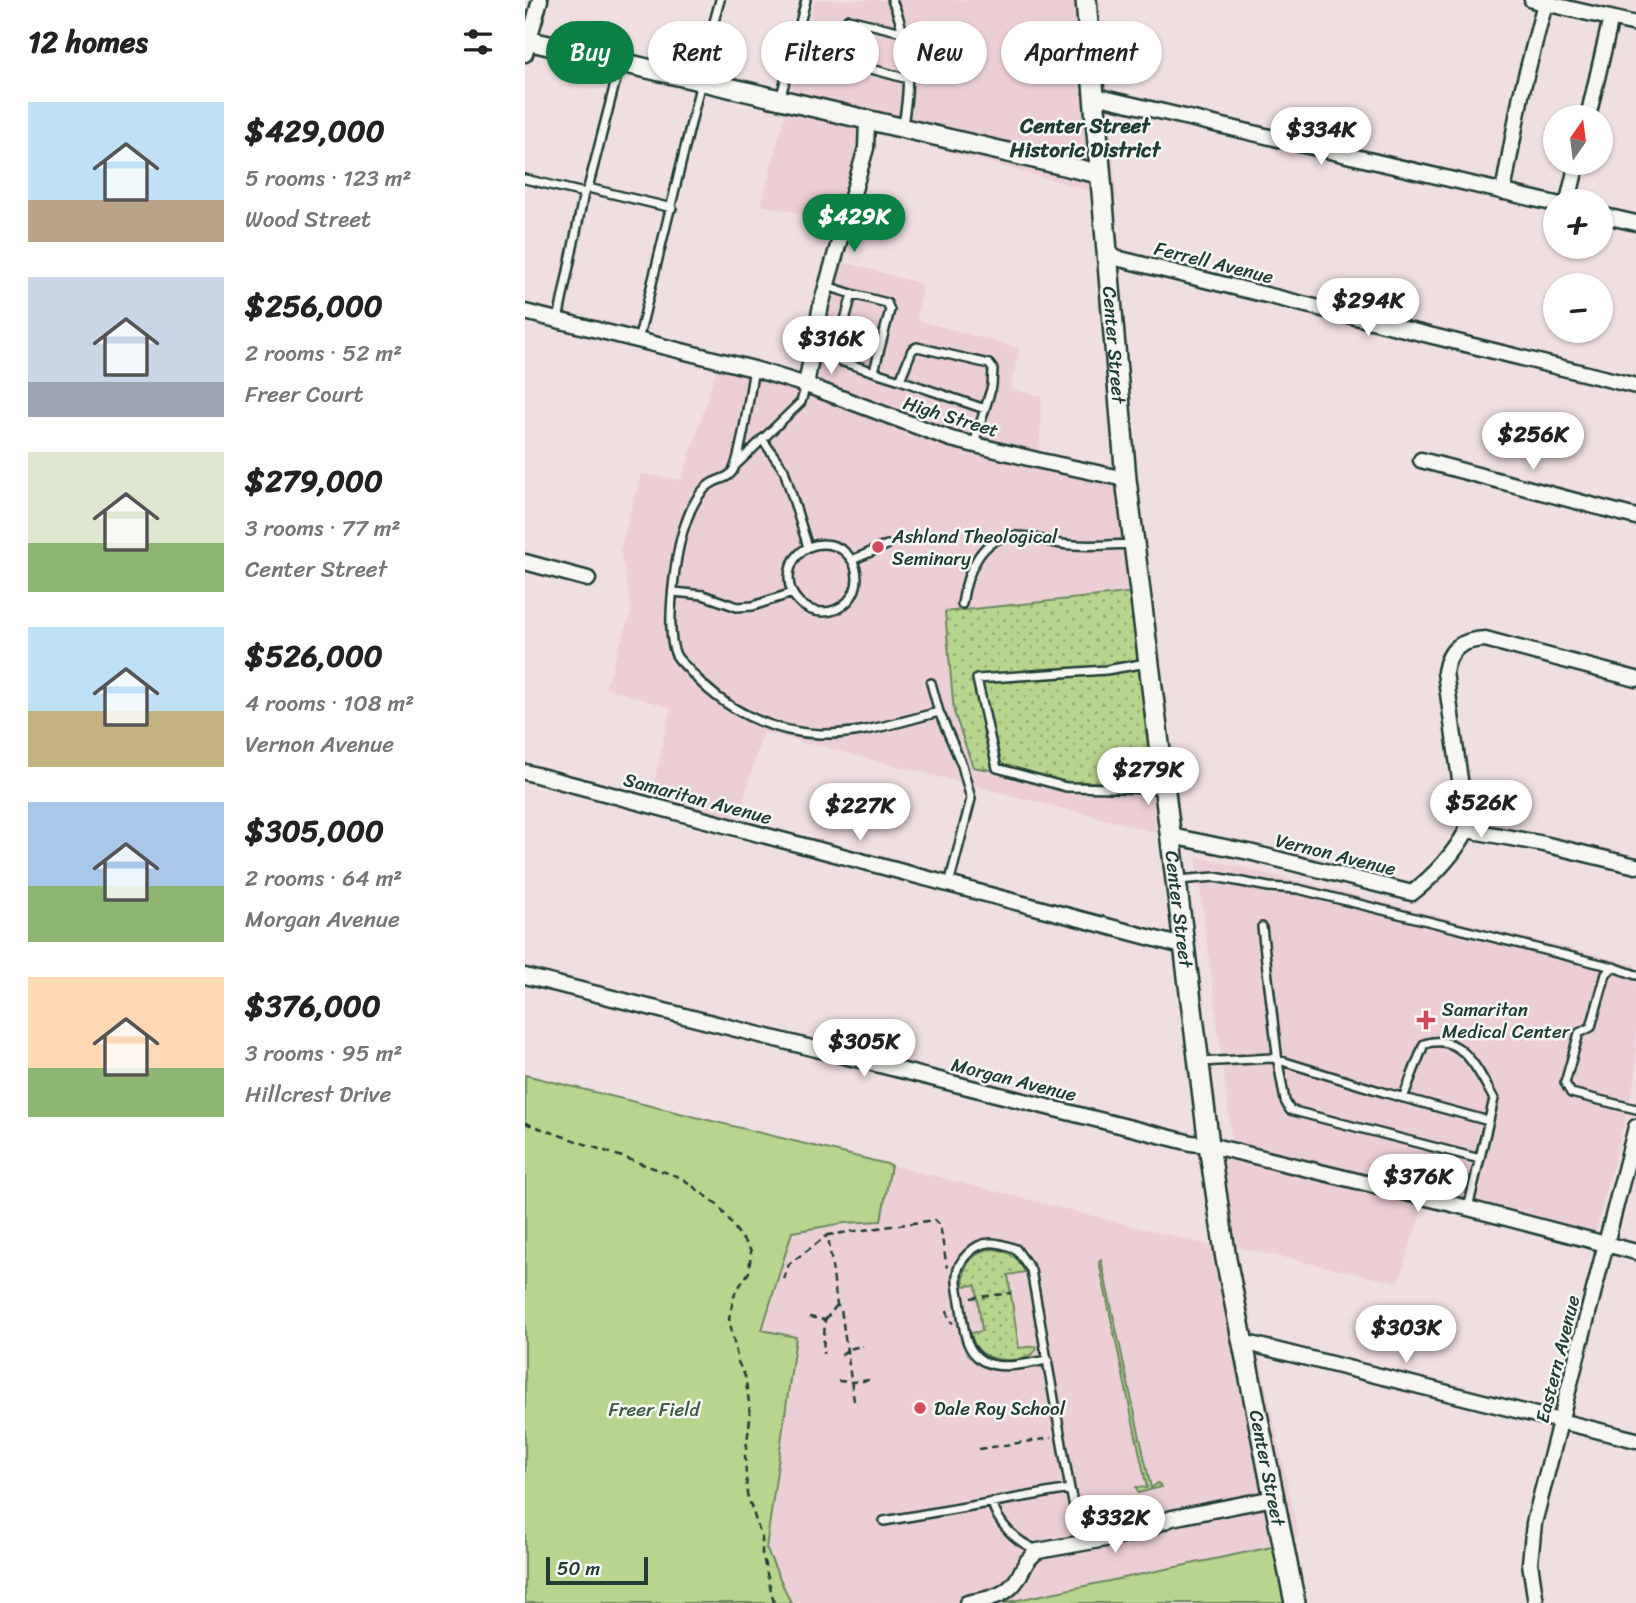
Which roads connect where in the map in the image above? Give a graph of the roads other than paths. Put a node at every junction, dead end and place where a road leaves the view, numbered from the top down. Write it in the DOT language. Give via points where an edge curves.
graph roads {
  1 [pos="540,0"];
  2 [pos="720,0"];
  3 [pos="806,0"];
  4 [pos="892,0"];
  5 [pos="1086,0"];
  6 [pos="1538,1"];
  7 [pos="1611,18"];
  8 [pos="848,19"];
  9 [pos="715,21"];
  10 [pos="899,21"];
  11 [pos="1636,24"];
  12 [pos="893,30"];
  13 [pos="526,45"];
  14 [pos="546,49"];
  15 [pos="614,84"];
  16 [pos="699,84"];
  17 [pos="708,84"];
  18 [pos="908,84"];
  19 [pos="1095,96"];
  20 [pos="780,100"];
  21 [pos="1591,105"];
  22 [pos="867,121"];
  23 [pos="902,129"];
  24 [pos="1100,174"];
  25 [pos="525,179"];
  26 [pos="586,191"];
  27 [pos="1503,192"];
  28 [pos="1543,201"];
  29 [pos="672,208"];
  30 [pos="1613,218"];
  31 [pos="1636,223"];
  32 [pos="1108,256"];
  33 [pos="826,285"];
  34 [pos="852,294"];
  35 [pos="525,312"];
  36 [pos="557,320"];
  37 [pos="638,342"];
  38 [pos="754,369"];
  39 [pos="874,372"];
  40 [pos="900,380"];
  41 [pos="806,385"];
  42 [pos="1636,386"];
  43 [pos="985,409"];
  44 [pos="762,439"];
  45 [pos="974,445"];
  46 [pos="1421,460"];
  47 [pos="737,464"];
  48 [pos="1126,479"];
  49 [pos="1636,517"];
  50 [pos="1136,543"];
  51 [pos="887,545"];
  52 [pos="808,547"];
  53 [pos="852,560"];
  54 [pos="525,562"];
  55 [pos="588,579"];
  56 [pos="674,592"];
  57 [pos="792,593"];
  58 [pos="962,604"];
  59 [pos="1150,662"];
  60 [pos="1636,679"];
  61 [pos="931,683"];
  62 [pos="939,712"];
  63 [pos="525,772"];
  64 [pos="1166,789"];
  65 [pos="1467,830"];
  66 [pos="1171,836"];
  67 [pos="1636,866"];
  68 [pos="1177,880"];
  69 [pos="949,884"];
  70 [pos="1262,928"];
  71 [pos="1186,947"];
  72 [pos="1613,967"];
  73 [pos="1636,975"];
  74 [pos="525,976"];
  75 [pos="1199,1062"];
  76 [pos="1278,1062"];
  77 [pos="1403,1098"];
  78 [pos="1636,1109"];
  79 [pos="1489,1121"];
  80 [pos="1636,1127"];
  81 [pos="1209,1145"];
  82 [pos="1480,1159"];
  83 [pos="1468,1208"];
  84 [pos="1607,1244"];
  85 [pos="1636,1252"];
  86 [pos="1243,1342"];
  87 [pos="1048,1360"];
  88 [pos="1560,1422"];
  89 [pos="1636,1440"];
  90 [pos="1070,1489"];
  91 [pos="1274,1498"];
  92 [pos="992,1502"];
  93 [pos="884,1521"];
  94 [pos="1081,1542"];
  95 [pos="1038,1550"];
  96 [pos="967,1603"];
  97 [pos="1295,1603"];
  98 [pos="1536,1603"];
  1 -- 13 [label="street"];
  2 -- 9 [label="lane"];
  3 -- 20 [label="lane"];
  4 -- 10 [label="lane"];
  5 -- 19 [label="main road, Center Street"];
  6 -- 7 [label="street"];
  6 -- 27 [label="street"];
  7 -- 11 [label="street"];
  7 -- 21 [label="street"];
  8 -- 12 [label="lane"];
  13 -- 14 [label="street"];
  15 -- 26 [label="lane"];
  16 -- 29 [label="lane"];
  17 -- 20 [label="street"];
  18 -- 23 [label="lane"];
  19 -- 24 [label="main road, Center Street"];
  19 -- 27 [label="street"];
  20 -- 22 [label="street"];
  22 -- 23 [label="street"];
  22 -- 33 [label="street" via="866,148"];
  23 -- 24 [label="street"];
  24 -- 32 [label="main road, Center Street"];
  25 -- 26 [label="lane"];
  26 -- 29 [label="lane"];
  26 -- 36 [label="lane"];
  27 -- 28 [label="street"];
  29 -- 37 [label="lane"];
  30 -- 31 [label="street"];
  32 -- 42 [label="street, Ferrell Avenue"];
  32 -- 48 [label="main road, Center Street"];
  33 -- 34 [label="lane"];
  33 -- 41 [label="street"];
  34 -- 39 [label="lane" via="836,354 840,361"];
  34 -- 39 [label="lane" via="887,303 890,310"];
  35 -- 36 [label="street, High Street"];
  36 -- 37 [label="street, High Street"];
  37 -- 38 [label="street, High Street"];
  38 -- 41 [label="street, High Street"];
  38 -- 47 [label="lane"];
  39 -- 40 [label="lane"];
  40 -- 43 [label="lane"];
  40 -- 43 [label="lane" via="917,347 989,364 992,386"];
  41 -- 44 [label="lane" via="801,402"];
  41 -- 45 [label="street, High Street"];
  43 -- 45 [label="lane"];
  44 -- 47 [label="lane"];
  44 -- 52 [label="lane" via="784,470"];
  45 -- 48 [label="street, High Street"];
  46 -- 49 [label="street"];
  47 -- 56 [label="lane" via="728,477 711,483 696,500 681,539"];
  48 -- 50 [label="main road, Center Street"];
  50 -- 58 [label="lane" via="1092,546 1017,535 1002,538 980,553"];
  50 -- 59 [label="main road, Center Street"];
  51 -- 53 [label="lane"];
  52 -- 53 [label="lane" via="833,545"];
  52 -- 57 [label="lane" via="791,566"];
  53 -- 57 [label="lane" via="857,580 853,594 838,609 807,608"];
  54 -- 55 [label="street"];
  56 -- 57 [label="lane" via="737,607"];
  56 -- 62 [label="lane" via="670,622 676,655 704,688 746,716 779,728 817,734 855,733"];
  59 -- 64 [label="main road, Center Street"];
  59 -- 64 [label="lane" via="1106,670 977,679 997,768 1066,787"];
  60 -- 65 [label="street" via="1485,639 1459,645 1447,659 1445,672"];
  61 -- 62 [label="lane"];
  62 -- 69 [label="lane" via="971,799"];
  63 -- 69 [label="street, Samaritan Avenue"];
  64 -- 66 [label="main road, Center Street"];
  65 -- 66 [label="street, Vernon Avenue" via="1436,874 1412,893"];
  65 -- 67 [label="street"];
  66 -- 68 [label="main road, Center Street"];
  68 -- 71 [label="main road, Center Street"];
  68 -- 72 [label="lane" via="1215,877 1298,889"];
  69 -- 71 [label="street, Samaritan Avenue"];
  70 -- 76 [label="lane"];
  71 -- 75 [label="main road, Center Street"];
  72 -- 73 [label="lane"];
  72 -- 78 [label="lane" via="1606,974 1591,1027 1579,1033 1565,1083 1571,1093"];
  74 -- 81 [label="street, Morgan Avenue"];
  75 -- 76 [label="lane" via="1263,1058"];
  75 -- 81 [label="main road, Center Street"];
  76 -- 77 [label="lane"];
  76 -- 82 [label="lane" via="1290,1110"];
  77 -- 79 [label="lane"];
  77 -- 79 [label="lane" via="1425,1044 1455,1045 1468,1055 1494,1100"];
  79 -- 82 [label="lane"];
  80 -- 84 [label="street, Eastern Avenue"];
  81 -- 83 [label="street, Morgan Avenue"];
  81 -- 86 [label="main road, Center Street"];
  82 -- 83 [label="lane"];
  83 -- 84 [label="street, Morgan Avenue"];
  84 -- 85 [label="street, Morgan Avenue"];
  84 -- 88 [label="street, Eastern Avenue"];
  86 -- 88 [label="street"];
  86 -- 91 [label="main road, Center Street"];
  87 -- 87 [label="lane" via="1031,1270 1016,1249 989,1243 978,1247 960,1265 957,1276 965,1339 972,1351 1003,1366"];
  87 -- 90 [label="lane"];
  88 -- 89 [label="street"];
  88 -- 98 [label="street, Eastern Avenue" via="1531,1538"];
  90 -- 92 [label="lane"];
  90 -- 94 [label="lane"];
  91 -- 94 [label="street" via="1172,1518 1133,1534"];
  91 -- 97 [label="main road, Center Street"];
  92 -- 93 [label="lane"];
  92 -- 95 [label="lane" via="1002,1523 1028,1547"];
  94 -- 95 [label="street"];
  95 -- 96 [label="street" via="1006,1592"];
}
